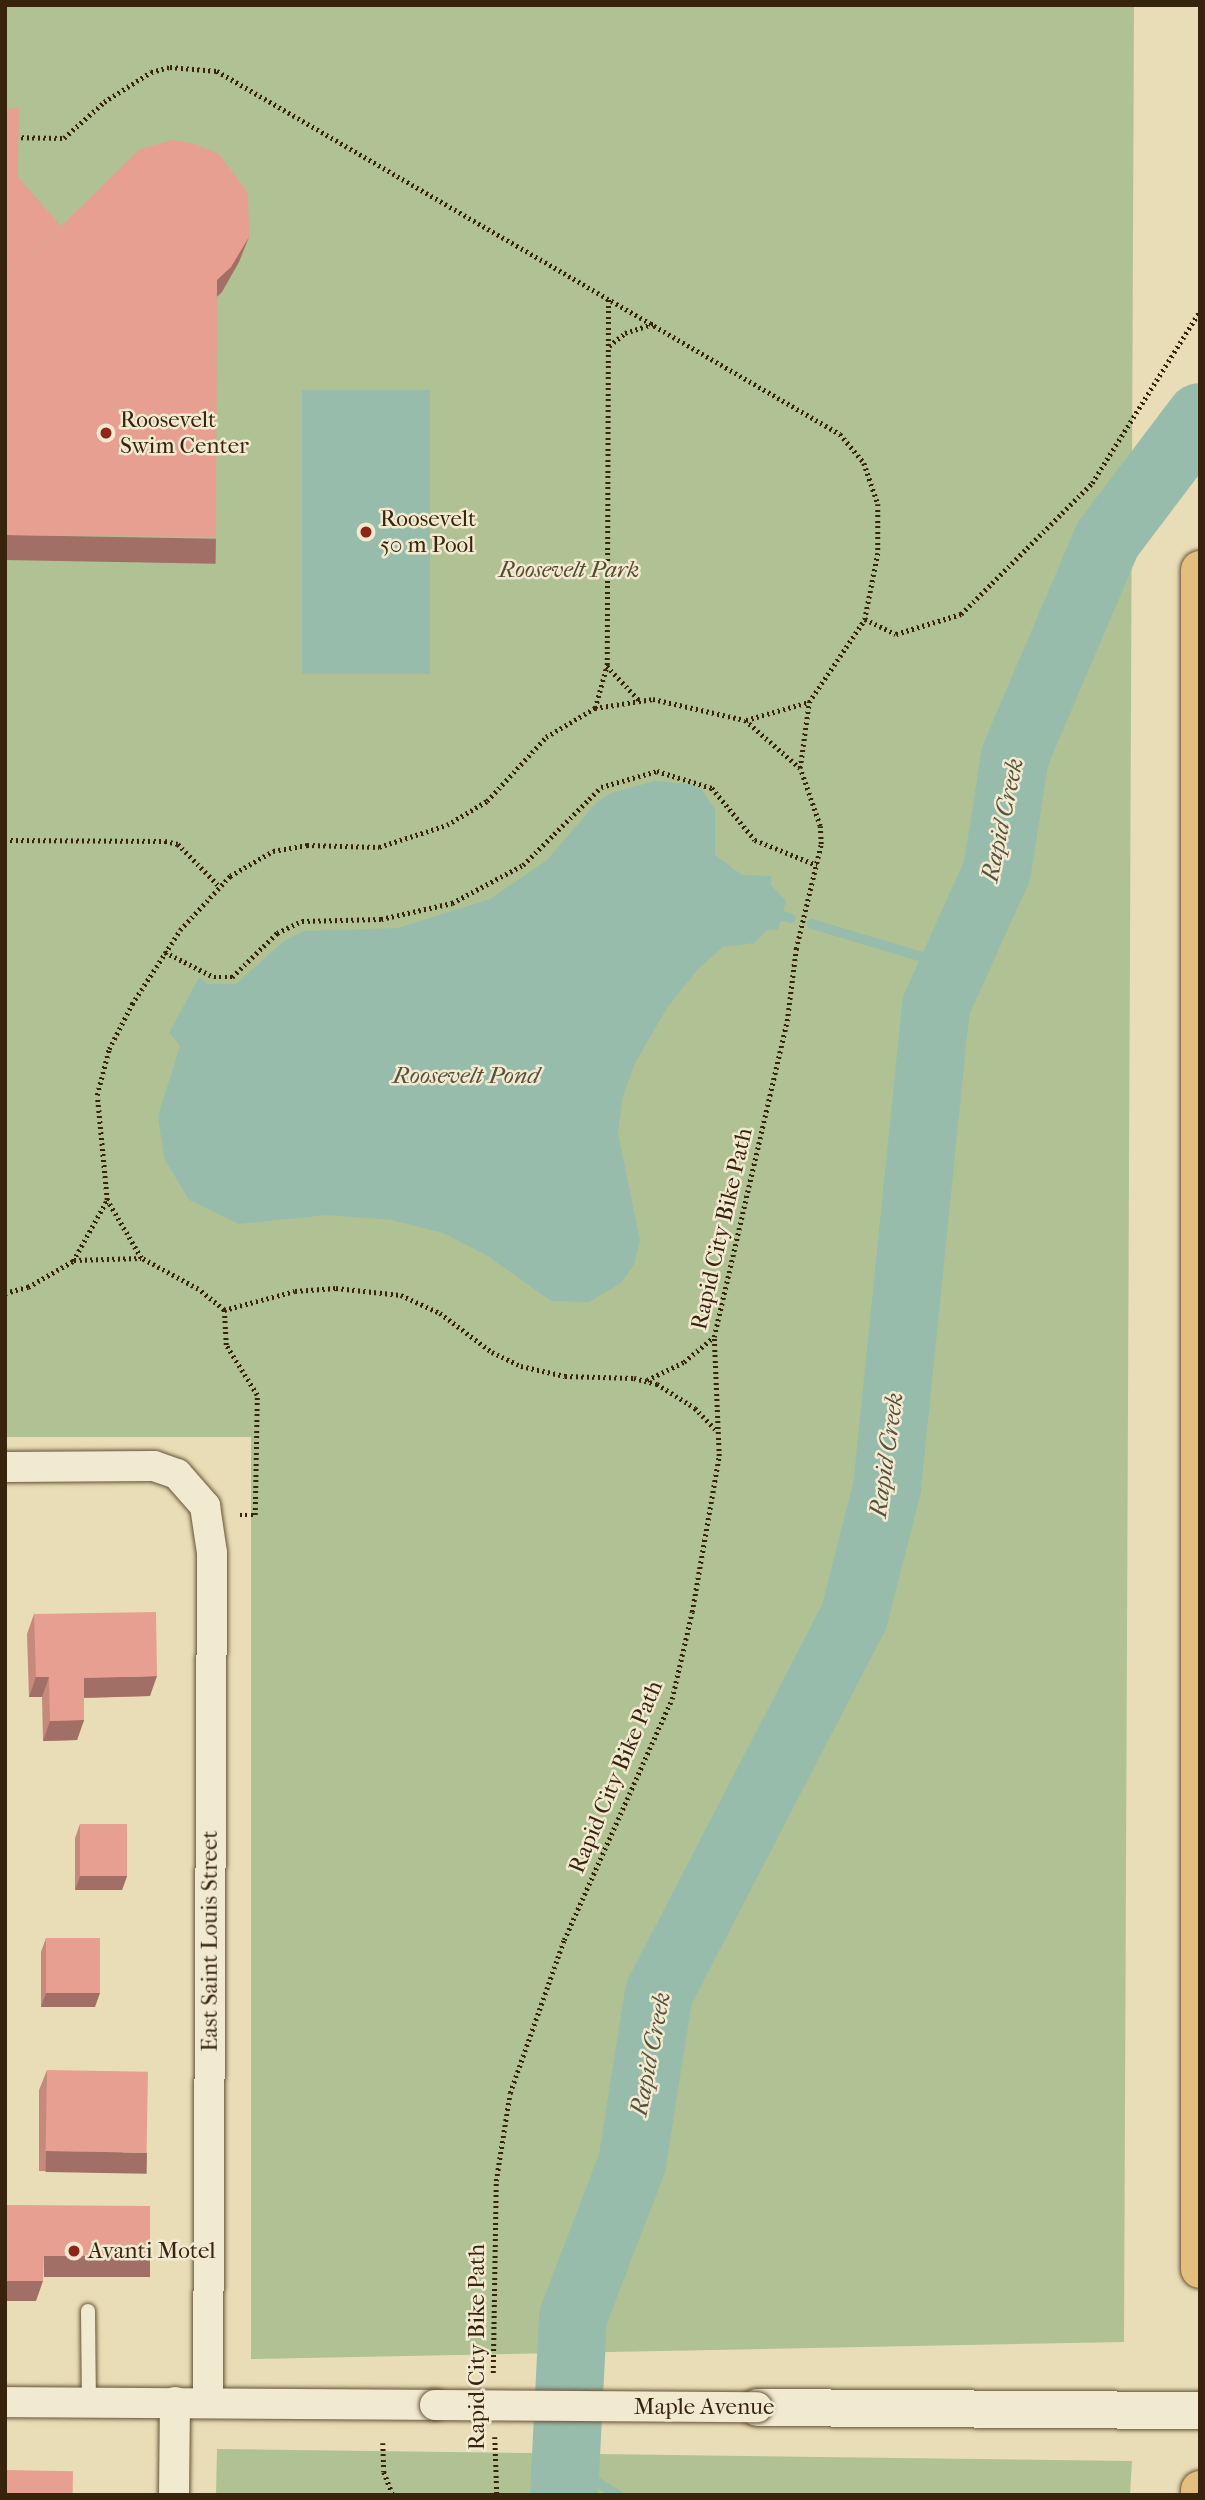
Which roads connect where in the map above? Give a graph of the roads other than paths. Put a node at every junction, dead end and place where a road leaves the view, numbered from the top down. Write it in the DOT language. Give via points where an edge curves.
graph roads {
  1 [pos="1200,570"];
  2 [pos="1199,744"];
  3 [pos="5,1467"];
  4 [pos="1199,1590"];
  5 [pos="1200,2269"];
  6 [pos="88,2311"];
  7 [pos="5,2402"];
  8 [pos="89,2402"];
  9 [pos="175,2402"];
  10 [pos="208,2402"];
  11 [pos="757,2407"];
  12 [pos="1200,2410"];
  13 [pos="174,2495"];
  1 -- 2 [label="main road"];
  2 -- 4 [label="main road"];
  3 -- 10 [label="street, East Saint Louis Street" via="154,1466 177,1474 192,1486 209,1522"];
  4 -- 5 [label="main road"];
  6 -- 8 [label="lane"];
  7 -- 8 [label="street, Maple Avenue"];
  8 -- 9 [label="street, Maple Avenue"];
  9 -- 10 [label="street, Maple Avenue"];
  9 -- 13 [label="street"];
  10 -- 11 [label="street, Maple Avenue, bridge"];
  11 -- 12 [label="street, Maple Avenue"];
}
